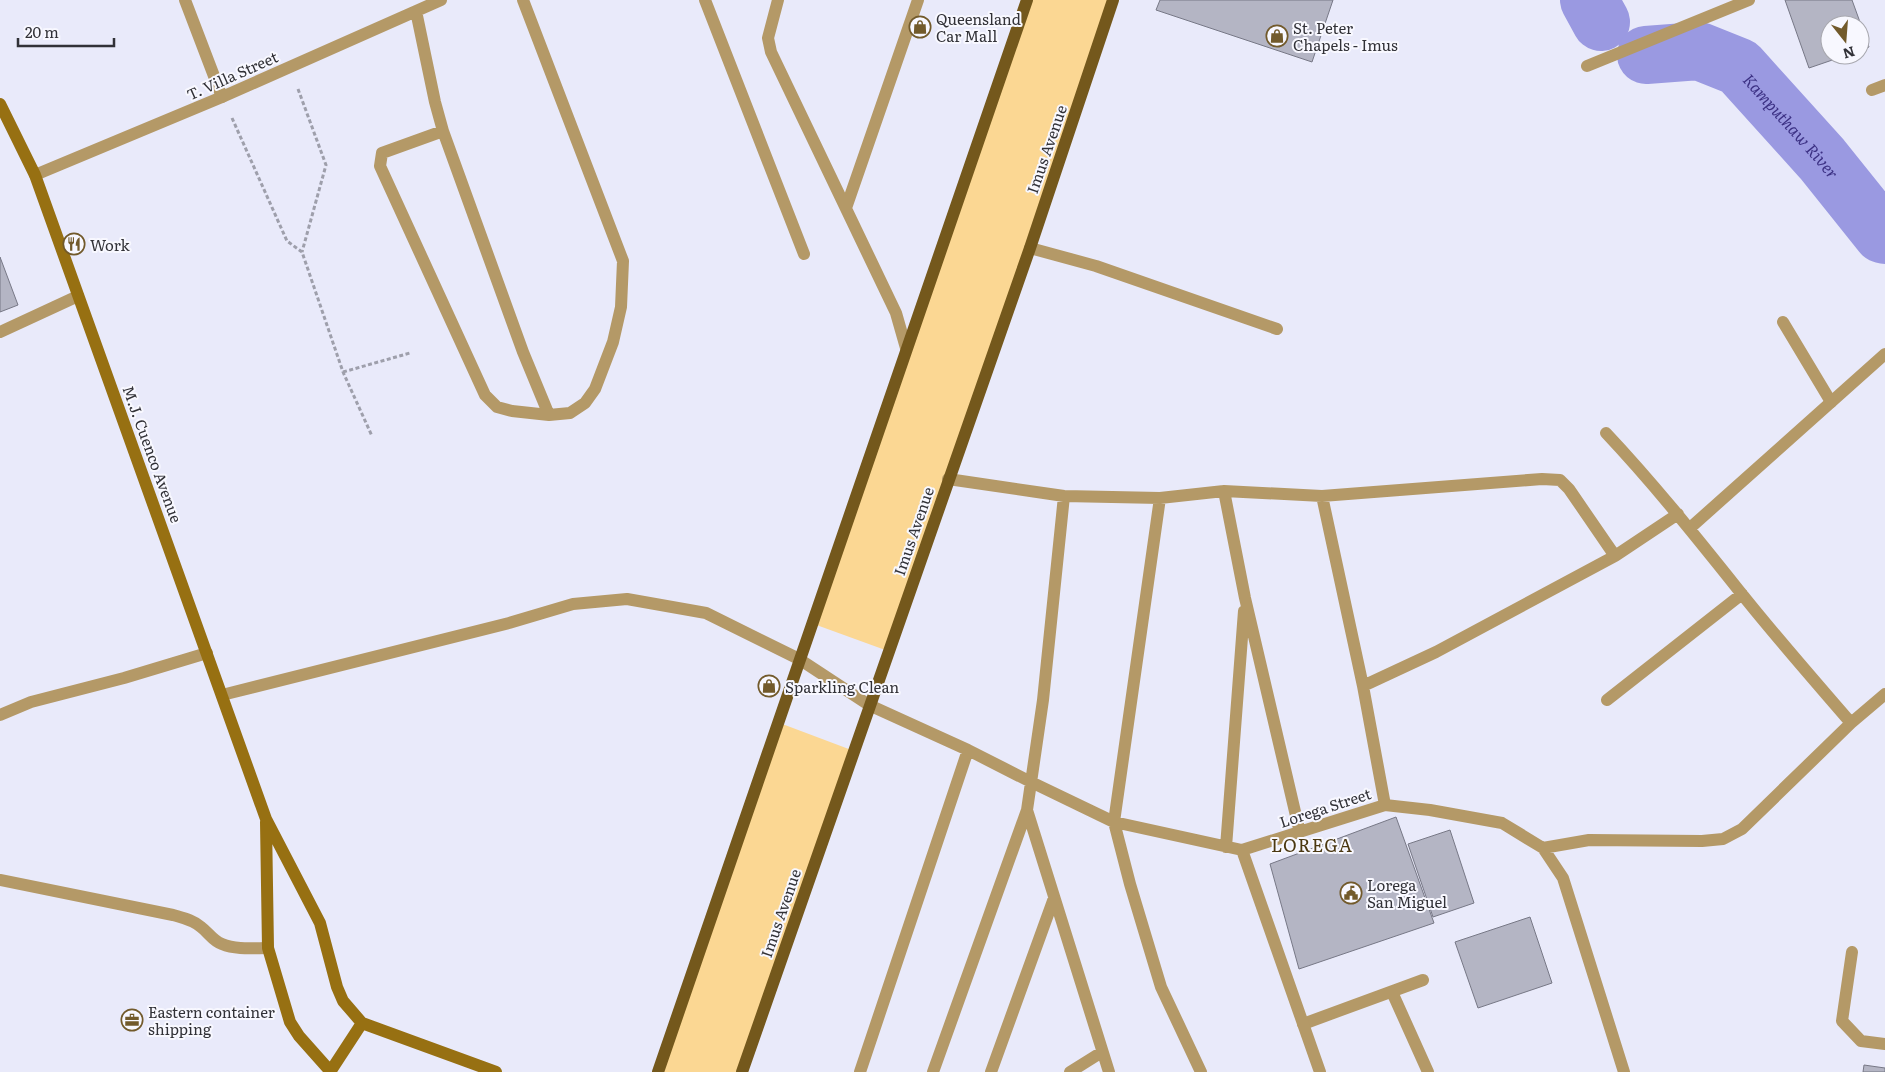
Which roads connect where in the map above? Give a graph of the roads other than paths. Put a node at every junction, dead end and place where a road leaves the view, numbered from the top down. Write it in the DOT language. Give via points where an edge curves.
graph roads {
  1 [pos="185,0"];
  2 [pos="441,0"];
  3 [pos="523,0"];
  4 [pos="705,0"];
  5 [pos="778,0"];
  6 [pos="918,0"];
  7 [pos="1027,0"];
  8 [pos="1113,0"];
  9 [pos="1749,0"];
  10 [pos="416,11"];
  11 [pos="1587,66"];
  12 [pos="1885,85"];
  13 [pos="1872,90"];
  14 [pos="222,97"];
  15 [pos="0,104"];
  16 [pos="443,131"];
  17 [pos="35,175"];
  18 [pos="846,208"];
  19 [pos="1030,248"];
  20 [pos="804,254"];
  21 [pos="78,296"];
  22 [pos="1783,322"];
  23 [pos="1277,329"];
  24 [pos="0,332"];
  25 [pos="906,348"];
  26 [pos="1885,354"];
  27 [pos="1831,402"];
  28 [pos="549,414"];
  29 [pos="1606,433"];
  30 [pos="948,479"];
  31 [pos="1224,491"];
  32 [pos="1064,496"];
  33 [pos="1322,496"];
  34 [pos="1160,498"];
  35 [pos="1678,514"];
  36 [pos="1690,528"];
  37 [pos="1615,556"];
  38 [pos="1742,594"];
  39 [pos="1245,598"];
  40 [pos="207,652"];
  41 [pos="799,659"];
  42 [pos="1363,686"];
  43 [pos="1885,694"];
  44 [pos="222,695"];
  45 [pos="1607,700"];
  46 [pos="870,705"];
  47 [pos="0,715"];
  48 [pos="1851,723"];
  49 [pos="968,750"];
  50 [pos="1030,782"];
  51 [pos="1385,805"];
  52 [pos="1027,810"];
  53 [pos="266,819"];
  54 [pos="1114,822"];
  55 [pos="1300,833"];
  56 [pos="1226,847"];
  57 [pos="1543,848"];
  58 [pos="1242,850"];
  59 [pos="0,880"];
  60 [pos="1054,898"];
  61 [pos="268,948"];
  62 [pos="1852,952"];
  63 [pos="1423,980"];
  64 [pos="1392,992"];
  65 [pos="362,1023"];
  66 [pos="1302,1024"];
  67 [pos="1885,1044"];
  68 [pos="1102,1052"];
  69 [pos="330,1072"];
  70 [pos="496,1072"];
  71 [pos="658,1072"];
  72 [pos="742,1072"];
  73 [pos="860,1072"];
  74 [pos="933,1072"];
  75 [pos="991,1072"];
  76 [pos="1070,1072"];
  77 [pos="1109,1072"];
  78 [pos="1201,1072"];
  79 [pos="1320,1072"];
  80 [pos="1428,1072"];
  81 [pos="1624,1072"];
  1 -- 14 [label="street"];
  2 -- 10 [label="street, T. Villa Street"];
  3 -- 28 [label="street" via="623,261 621,307 613,342 595,389 585,403 570,413"];
  4 -- 20 [label="street"];
  5 -- 18 [label="street" via="768,38 771,52"];
  6 -- 18 [label="street"];
  7 -- 25 [label="main road"];
  8 -- 19 [label="main road, Imus Avenue"];
  9 -- 11 [label="street"];
  10 -- 14 [label="street, T. Villa Street"];
  10 -- 16 [label="street"];
  12 -- 13 [label="street"];
  14 -- 17 [label="street, T. Villa Street"];
  15 -- 17 [label="main road, M.J. Cuenco Avenue"];
  16 -- 28 [label="street" via="523,352"];
  16 -- 28 [label="street" via="382,153 380,166 484,395 497,407 512,412"];
  17 -- 21 [label="main road, M.J. Cuenco Avenue"];
  18 -- 25 [label="street" via="896,313"];
  19 -- 23 [label="street" via="1096,266"];
  19 -- 30 [label="main road, Imus Avenue"];
  21 -- 24 [label="street"];
  21 -- 40 [label="main road, M.J. Cuenco Avenue"];
  22 -- 27 [label="street"];
  25 -- 41 [label="main road"];
  26 -- 27 [label="street"];
  27 -- 36 [label="street"];
  29 -- 35 [label="street"];
  30 -- 32 [label="street"];
  30 -- 46 [label="main road, Imus Avenue"];
  31 -- 33 [label="street"];
  31 -- 34 [label="street"];
  31 -- 39 [label="street"];
  32 -- 34 [label="street"];
  32 -- 50 [label="street" via="1043,700"];
  33 -- 37 [label="street" via="1560,480"];
  33 -- 42 [label="street"];
  34 -- 54 [label="street"];
  35 -- 36 [label="street"];
  35 -- 37 [label="street"];
  36 -- 38 [label="street"];
  37 -- 42 [label="street" via="1436,652"];
  38 -- 45 [label="street"];
  38 -- 48 [label="street"];
  39 -- 55 [label="street"];
  39 -- 56 [label="street"];
  40 -- 44 [label="main road, M.J. Cuenco Avenue"];
  40 -- 47 [label="street" via="31,702"];
  41 -- 44 [label="street, Lorega Street" via="706,614 627,599 573,604"];
  41 -- 46 [label="street, Lorega Street"];
  41 -- 71 [label="main road"];
  42 -- 51 [label="street"];
  43 -- 48 [label="street"];
  44 -- 53 [label="main road, M.J. Cuenco Avenue"];
  46 -- 49 [label="street, Lorega Street"];
  46 -- 72 [label="main road, Imus Avenue"];
  48 -- 57 [label="street" via="1742,829 1723,839 1589,840"];
  49 -- 50 [label="street, Lorega Street"];
  49 -- 73 [label="street"];
  50 -- 52 [label="street"];
  50 -- 54 [label="street, Lorega Street"];
  51 -- 55 [label="street, Lorega Street"];
  51 -- 57 [label="street, Lorega Street" via="1502,823"];
  52 -- 60 [label="street"];
  52 -- 74 [label="street"];
  53 -- 61 [label="main road, M.J. Cuenco Avenue"];
  53 -- 65 [label="main road, M.J. Cuenco Avenue" via="320,923 337,987"];
  54 -- 56 [label="street, Lorega Street"];
  54 -- 78 [label="street" via="1161,987"];
  55 -- 58 [label="street, Lorega Street"];
  56 -- 58 [label="street, Lorega Street"];
  57 -- 81 [label="street, Lorega Street" via="1563,878"];
  58 -- 66 [label="street"];
  59 -- 61 [label="street" via="173,915 191,920 223,945"];
  60 -- 68 [label="street"];
  60 -- 75 [label="street"];
  61 -- 69 [label="main road, M.J. Cuenco Avenue" via="290,1022"];
  62 -- 67 [label="street" via="1842,1021 1861,1041"];
  63 -- 64 [label="street"];
  64 -- 66 [label="street"];
  64 -- 80 [label="street"];
  65 -- 69 [label="main road, M.J. Cuenco Avenue"];
  65 -- 70 [label="main road"];
  66 -- 79 [label="street"];
  68 -- 76 [label="street"];
  68 -- 77 [label="street"];
}
